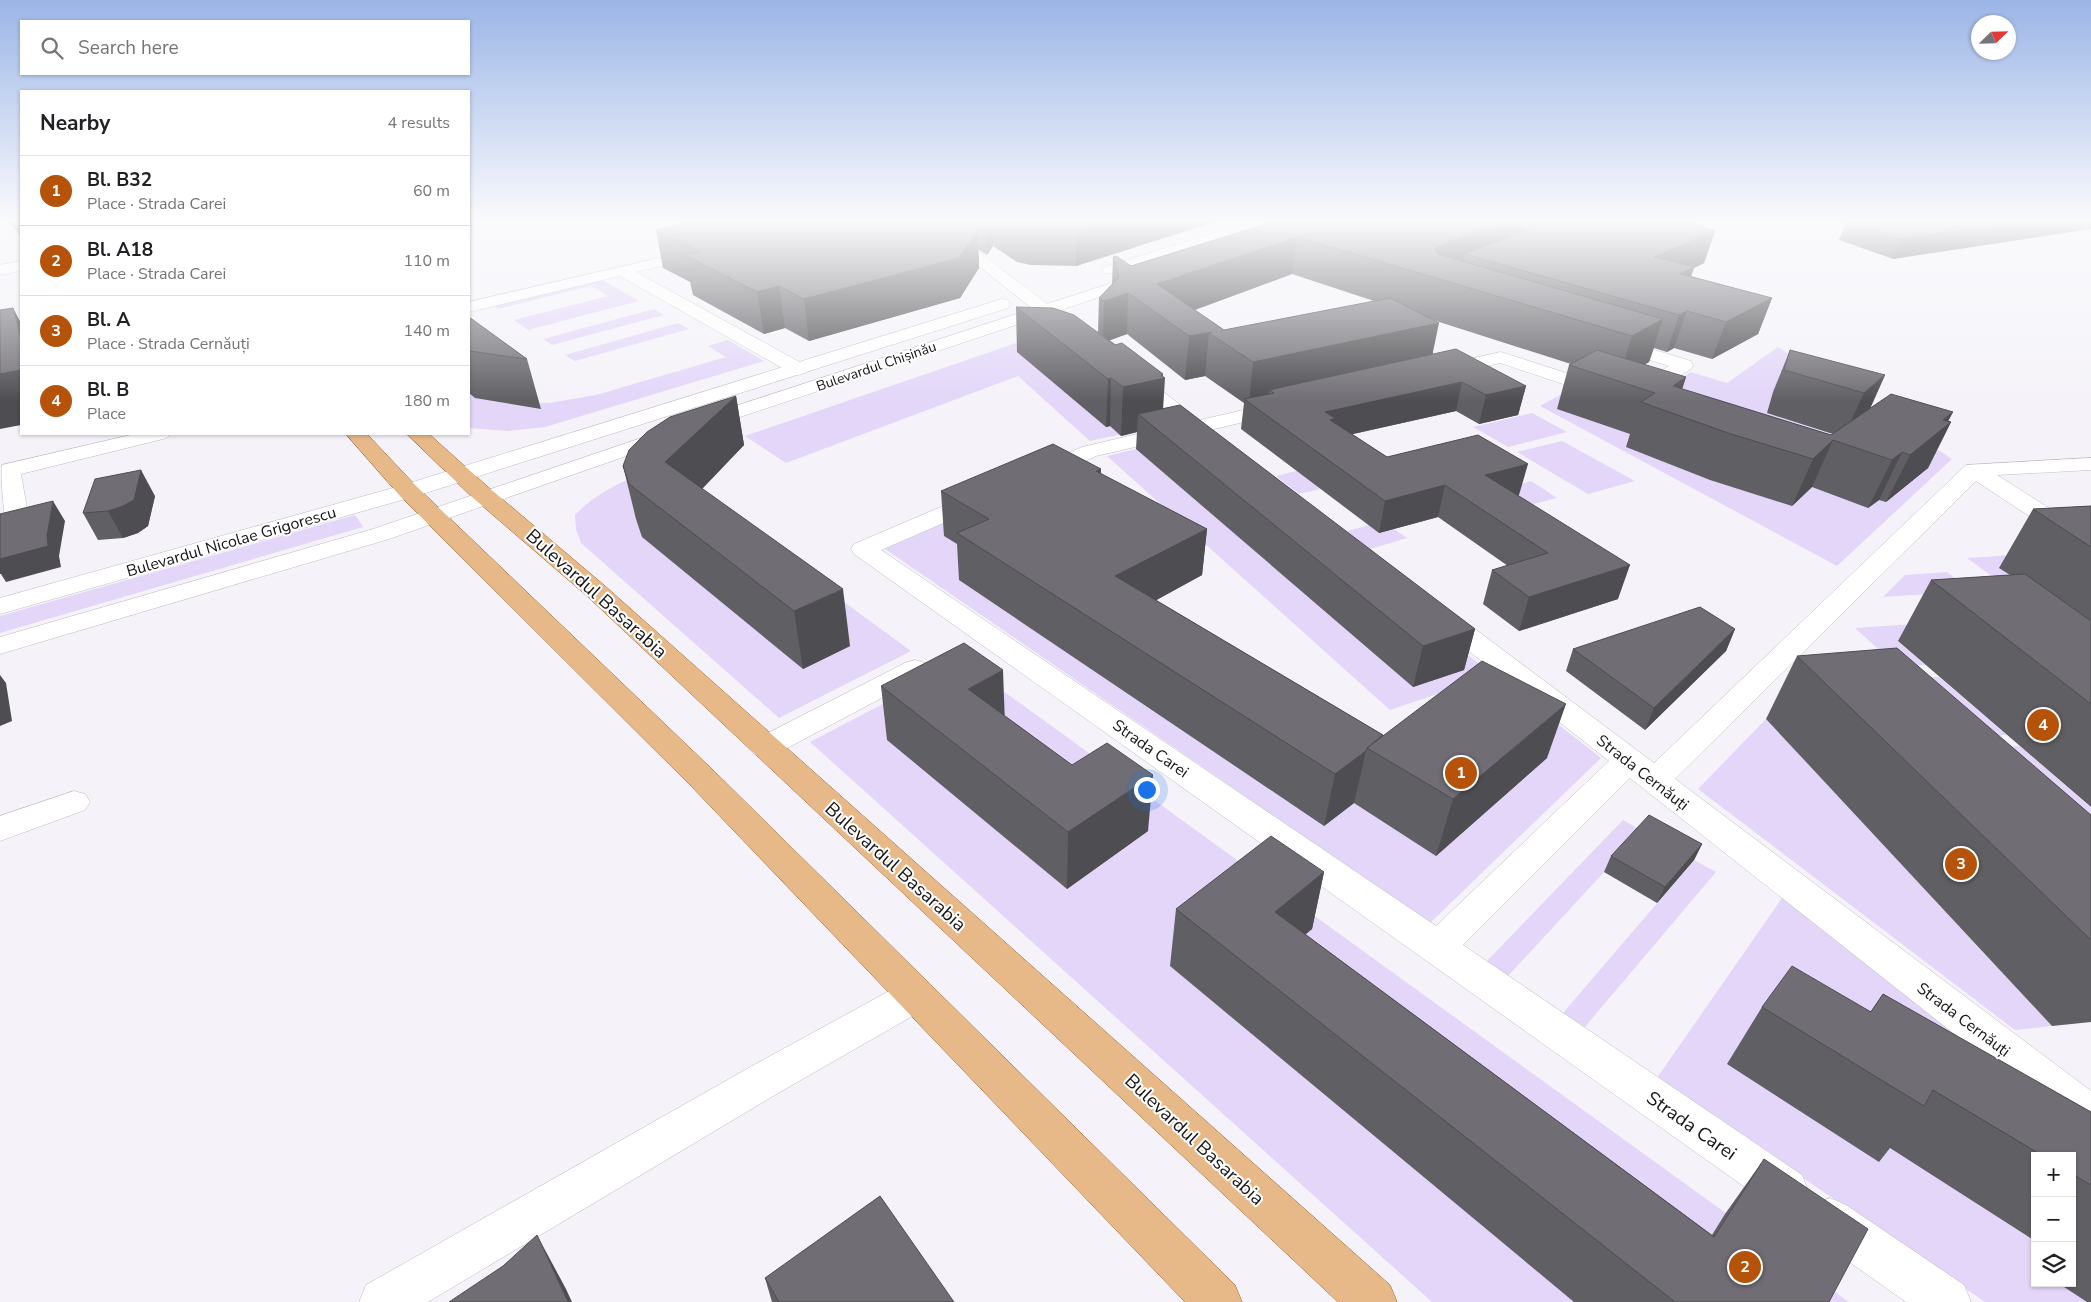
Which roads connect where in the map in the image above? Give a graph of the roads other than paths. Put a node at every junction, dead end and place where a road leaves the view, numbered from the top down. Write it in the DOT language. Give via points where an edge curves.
graph roads {
  1 [pos="582,281"];
  2 [pos="640,281"];
  3 [pos="1007,281"];
  4 [pos="1125,281"];
  5 [pos="1027,296"];
  6 [pos="1044,300"];
  7 [pos="470,308"];
  8 [pos="1080,337"];
  9 [pos="1596,338"];
  10 [pos="1118,367"];
  11 [pos="798,368"];
  12 [pos="1427,374"];
  13 [pos="1292,405"];
  14 [pos="1196,427"];
  15 [pos="156,435"];
  16 [pos="357,435"];
  17 [pos="418,435"];
  18 [pos="1226,450"];
  19 [pos="2091,464"];
  20 [pos="1974,470"];
  21 [pos="1021,481"];
  22 [pos="473,486"];
  23 [pos="408,491"];
  24 [pos="994,492"];
  25 [pos="432,515"];
  26 [pos="17,520"];
  27 [pos="2091,546"];
  28 [pos="1421,601"];
  29 [pos="0,606"];
  30 [pos="961,645"];
  31 [pos="0,646"];
  32 [pos="765,747"];
  33 [pos="1640,771"];
  34 [pos="74,802"];
  35 [pos="0,830"];
  36 [pos="1437,948"];
  37 [pos="916,995"];
  38 [pos="2091,1116"];
  39 [pos="383,1302"];
  40 [pos="1218,1302"];
  41 [pos="1372,1302"];
  42 [pos="1947,1302"];
  1 -- 7 [label="street"];
  2 -- 11 [label="street"];
  3 -- 5 [label="street"];
  4 -- 6 [label="street, Bulevardul Chișinău"];
  5 -- 6 [label="street, Bulevardul Chișinău"];
  5 -- 11 [label="street, Bulevardul Chișinău"];
  6 -- 8 [label="street"];
  6 -- 22 [label="street, Bulevardul Chișinău"];
  9 -- 12 [label="street" via="1684,365 1627,396 1501,357"];
  10 -- 14 [label="street"];
  11 -- 22 [label="street, Bulevardul Chișinău"];
  13 -- 14 [label="street"];
  14 -- 18 [label="street"];
  14 -- 21 [label="street" via="1089,451"];
  15 -- 26 [label="street" via="10,470"];
  16 -- 23 [label="main road"];
  17 -- 22 [label="main road, Bulevardul Basarabia"];
  19 -- 20 [label="street"];
  20 -- 27 [label="street"];
  20 -- 33 [label="street"];
  22 -- 23 [label="street, Bulevardul Nicolae Grigorescu"];
  22 -- 25 [label="street, Bulevardul Chișinău"];
  22 -- 32 [label="main road, Bulevardul Basarabia" via="596,590"];
  23 -- 25 [label="main road"];
  23 -- 29 [label="street, Bulevardul Nicolae Grigorescu"];
  24 -- 30 [label="street, Strada Carei" via="863,550"];
  25 -- 31 [label="street" via="380,534"];
  25 -- 37 [label="main road" via="703,779"];
  28 -- 33 [label="street, Strada Cernăuți"];
  30 -- 32 [label="street"];
  30 -- 36 [label="street, Strada Carei"];
  32 -- 41 [label="main road, Bulevardul Basarabia"];
  33 -- 36 [label="street"];
  33 -- 38 [label="street, Strada Cernăuți"];
  34 -- 35 [label="street"];
  36 -- 42 [label="street, Strada Carei"];
  37 -- 39 [label="street"];
  37 -- 40 [label="main road"];
}
